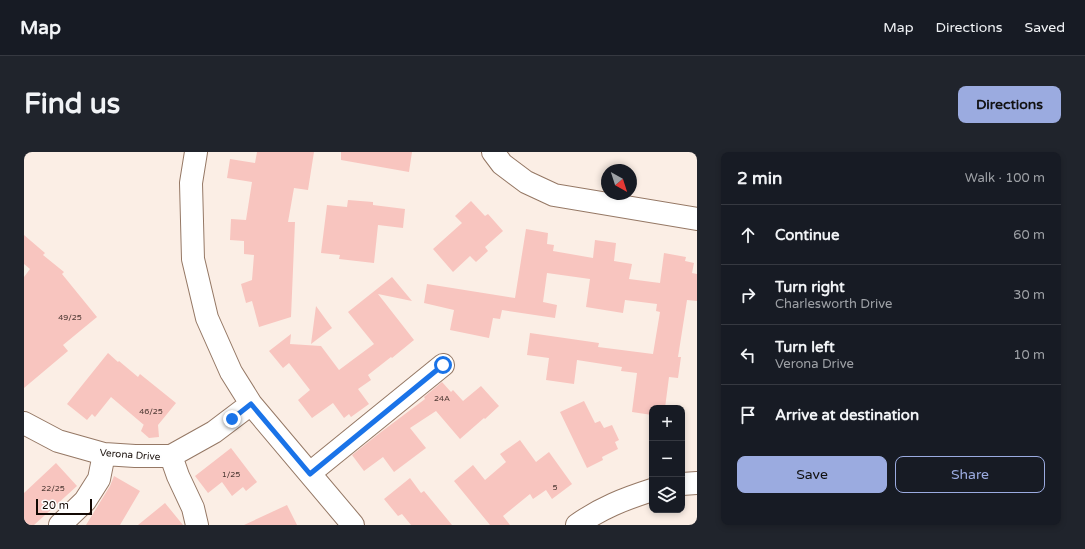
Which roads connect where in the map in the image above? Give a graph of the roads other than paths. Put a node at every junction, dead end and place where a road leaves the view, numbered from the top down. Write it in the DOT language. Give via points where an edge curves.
graph roads {
  1 [pos="196,152"];
  2 [pos="493,152"];
  3 [pos="697,219"];
  4 [pos="443,365"];
  5 [pos="251,404"];
  6 [pos="24,423"];
  7 [pos="104,454"];
  8 [pos="171,456"];
  9 [pos="310,474"];
  10 [pos="697,483"];
  11 [pos="685,484"];
  12 [pos="649,491"];
  13 [pos="60,525"];
  14 [pos="197,525"];
  15 [pos="353,525"];
  16 [pos="577,525"];
  1 -- 5 [label="street" via="191,183 193,259 207,318 231,372"];
  2 -- 3 [label="street" via="502,164 526,182 554,195"];
  4 -- 9 [label="street"];
  5 -- 8 [label="street, Verona Drive" via="214,432"];
  5 -- 9 [label="street"];
  6 -- 7 [label="street, Verona Drive" via="58,441"];
  7 -- 8 [label="street, Verona Drive"];
  7 -- 13 [label="street" via="99,478 92,490 85,501"];
  8 -- 14 [label="street" via="193,508"];
  9 -- 15 [label="street"];
  10 -- 11 [label="street"];
  12 -- 16 [label="street" via="622,500"];
}
